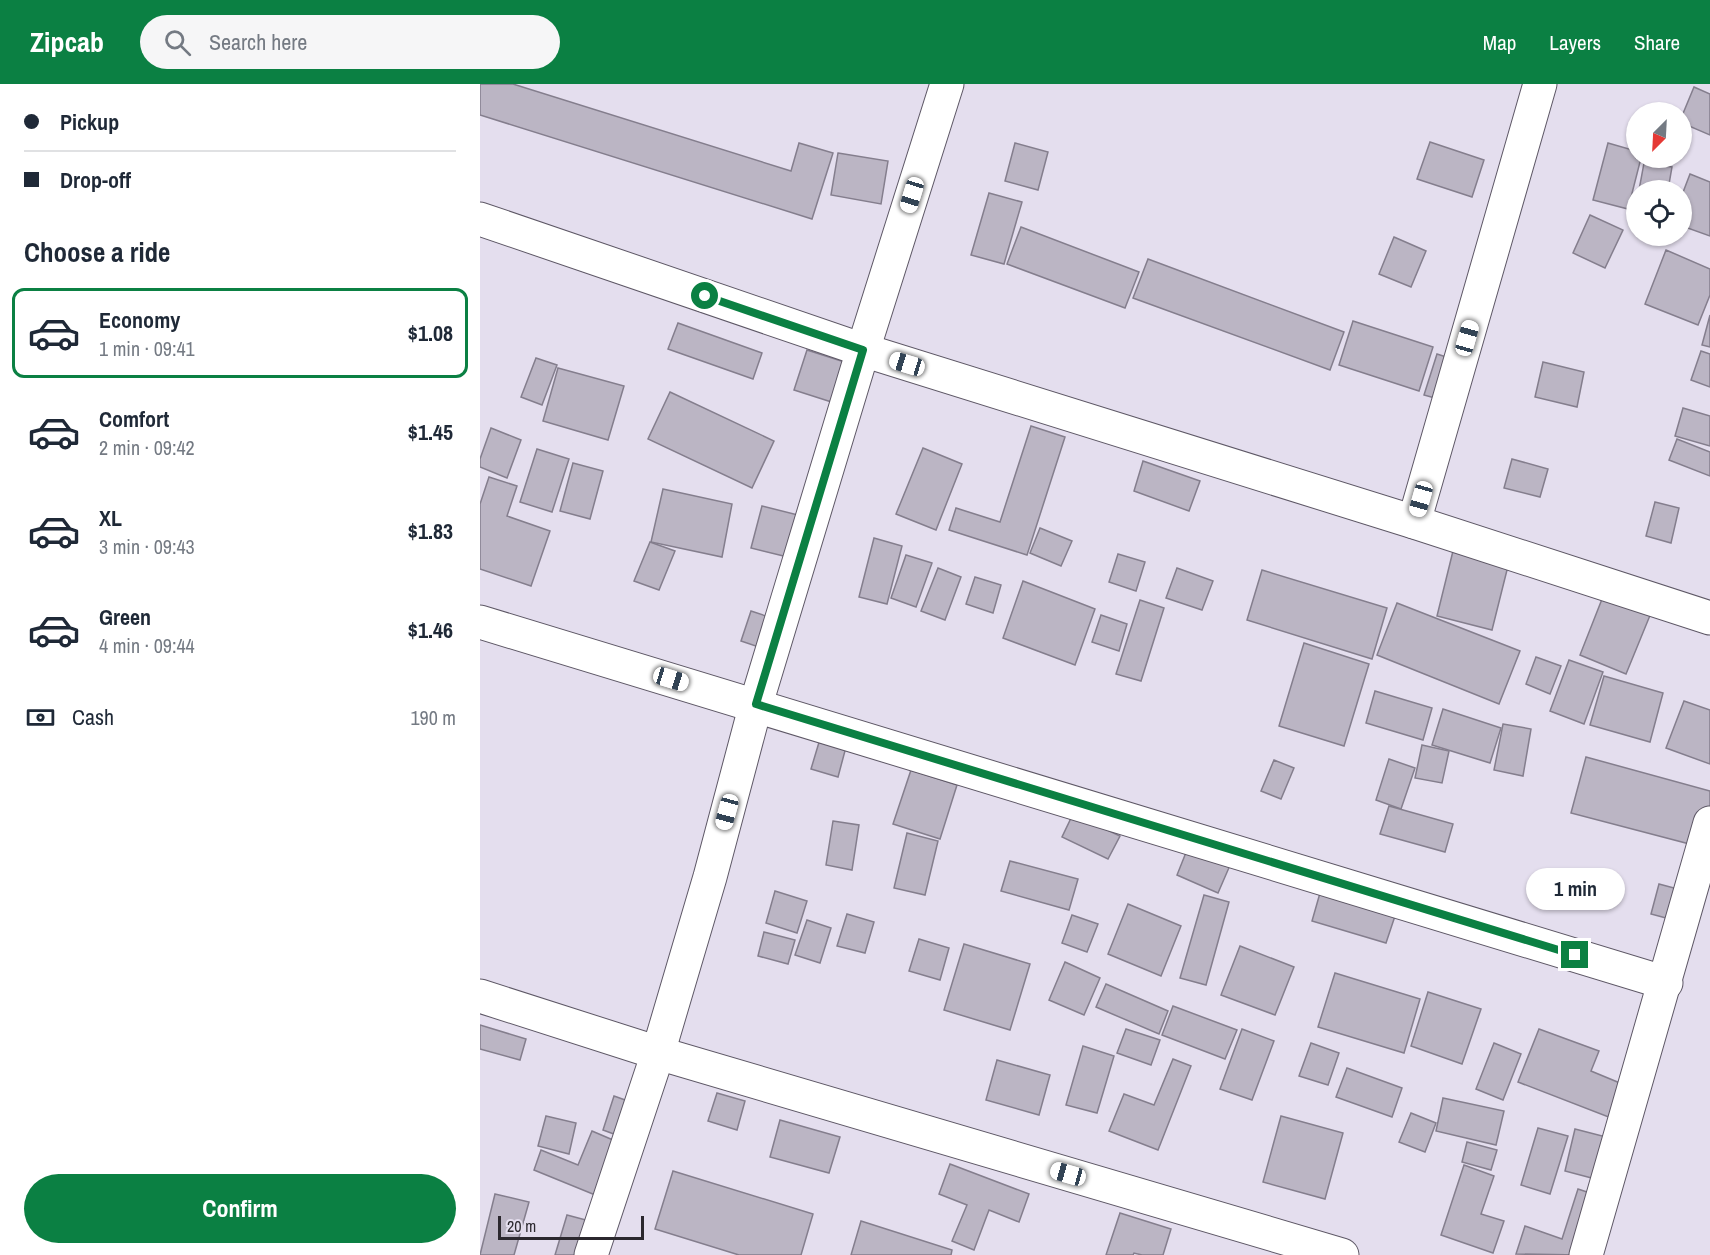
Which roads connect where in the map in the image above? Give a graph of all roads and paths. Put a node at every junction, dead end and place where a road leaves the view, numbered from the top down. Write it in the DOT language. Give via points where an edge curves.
graph roads {
  1 [pos="947,84"];
  2 [pos="1540,84"];
  3 [pos="480,219"];
  4 [pos="863,350"];
  5 [pos="1414,522"];
  6 [pos="1710,618"];
  7 [pos="480,622"];
  8 [pos="756,704"];
  9 [pos="1710,823"];
  10 [pos="1665,983"];
  11 [pos="480,996"];
  12 [pos="658,1053"];
  13 [pos="591,1255"];
  14 [pos="1342,1255"];
  15 [pos="1586,1255"];
  1 -- 4 [label="street"];
  2 -- 5 [label="street"];
  3 -- 4 [label="street"];
  4 -- 5 [label="street"];
  4 -- 8 [label="street"];
  5 -- 6 [label="street"];
  7 -- 8 [label="street"];
  8 -- 10 [label="street"];
  8 -- 12 [label="street"];
  9 -- 10 [label="street"];
  10 -- 15 [label="street"];
  11 -- 12 [label="street"];
  12 -- 13 [label="street"];
  12 -- 14 [label="street"];
}
